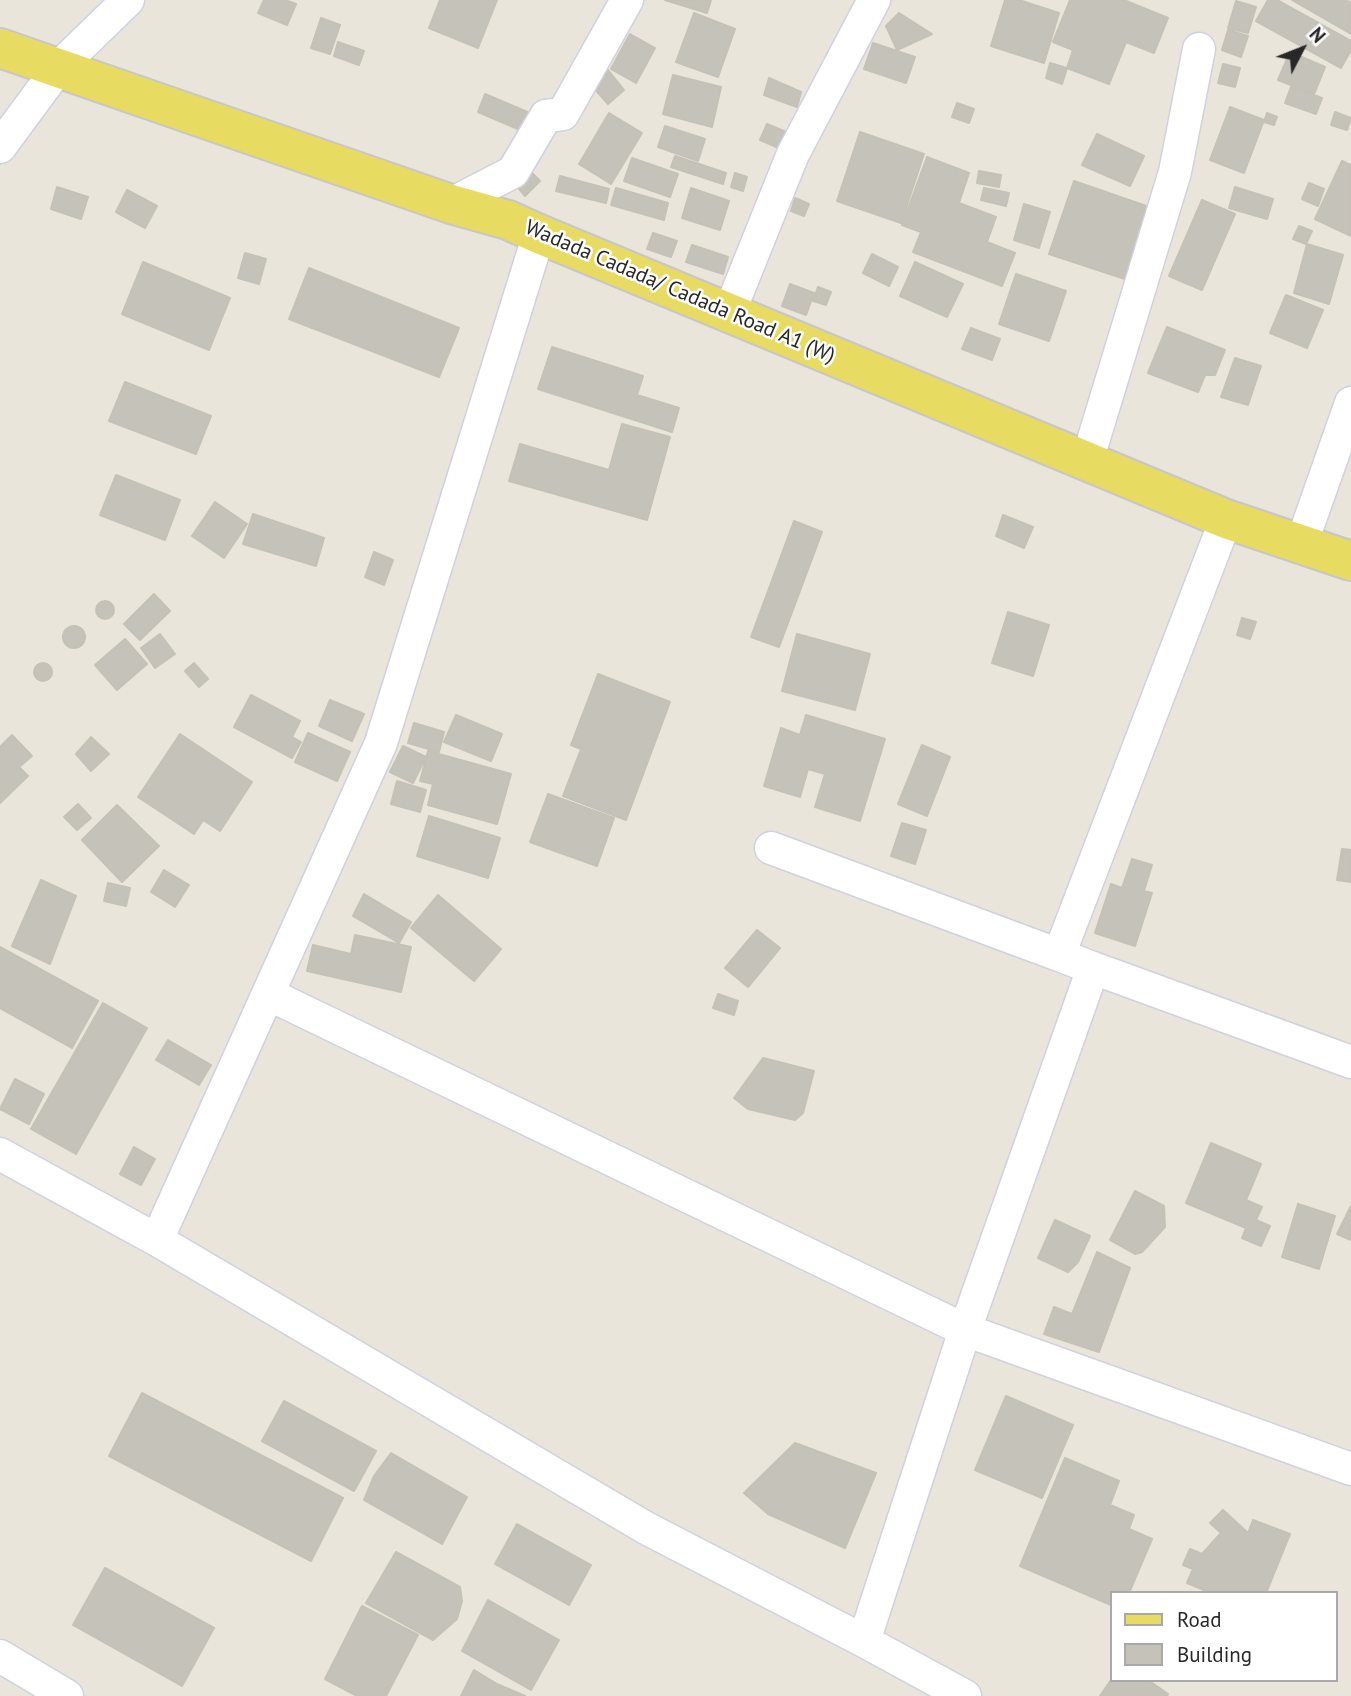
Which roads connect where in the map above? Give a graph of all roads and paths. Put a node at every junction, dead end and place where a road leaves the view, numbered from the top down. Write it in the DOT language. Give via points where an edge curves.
graph roads {
  1 [pos="128,0"];
  2 [pos="627,0"];
  3 [pos="874,0"];
  4 [pos="0,48"];
  5 [pos="1199,49"];
  6 [pos="59,67"];
  7 [pos="0,147"];
  8 [pos="451,204"];
  9 [pos="539,234"];
  10 [pos="729,313"];
  11 [pos="1351,403"];
  12 [pos="1087,461"];
  13 [pos="1226,519"];
  14 [pos="1301,545"];
  15 [pos="1351,561"];
  16 [pos="771,848"];
  17 [pos="1059,955"];
  18 [pos="1093,968"];
  19 [pos="268,994"];
  20 [pos="1351,1062"];
  21 [pos="0,1154"];
  22 [pos="156,1240"];
  23 [pos="965,1330"];
  24 [pos="1351,1469"];
  25 [pos="864,1641"];
  26 [pos="0,1656"];
  27 [pos="66,1696"];
  28 [pos="965,1696"];
  1 -- 6 [label="street"];
  2 -- 8 [label="street" via="563,114 546,116 513,173"];
  3 -- 10 [label="street" via="793,154"];
  4 -- 6 [label="main road, Wadada Cadada/ Cadada Road A1 (W)"];
  5 -- 12 [label="street" via="1175,172"];
  6 -- 7 [label="street"];
  6 -- 8 [label="main road, Wadada Cadada/ Cadada Road A1 (W)"];
  8 -- 9 [label="main road, Wadada Cadada/ Cadada Road A1 (W)"];
  9 -- 10 [label="main road, Wadada Cadada/ Cadada Road A1 (W)"];
  9 -- 19 [label="street" via="381,743"];
  10 -- 12 [label="main road, Wadada Cadada/ Cadada Road A1 (W)"];
  11 -- 14 [label="street"];
  12 -- 13 [label="main road, Wadada Cadada/ Cadada Road A1 (W)"];
  13 -- 14 [label="main road, Wadada Cadada/ Cadada Road A1 (W)"];
  13 -- 17 [label="street"];
  14 -- 15 [label="main road, Wadada Cadada/ Cadada Road A1 (W)"];
  16 -- 17 [label="street"];
  17 -- 18 [label="street"];
  18 -- 20 [label="street"];
  18 -- 23 [label="street"];
  19 -- 22 [label="street"];
  19 -- 23 [label="street"];
  21 -- 22 [label="street"];
  22 -- 25 [label="street" via="646,1528"];
  23 -- 24 [label="street"];
  23 -- 25 [label="street"];
  25 -- 28 [label="street"];
  26 -- 27 [label="street"];
}
